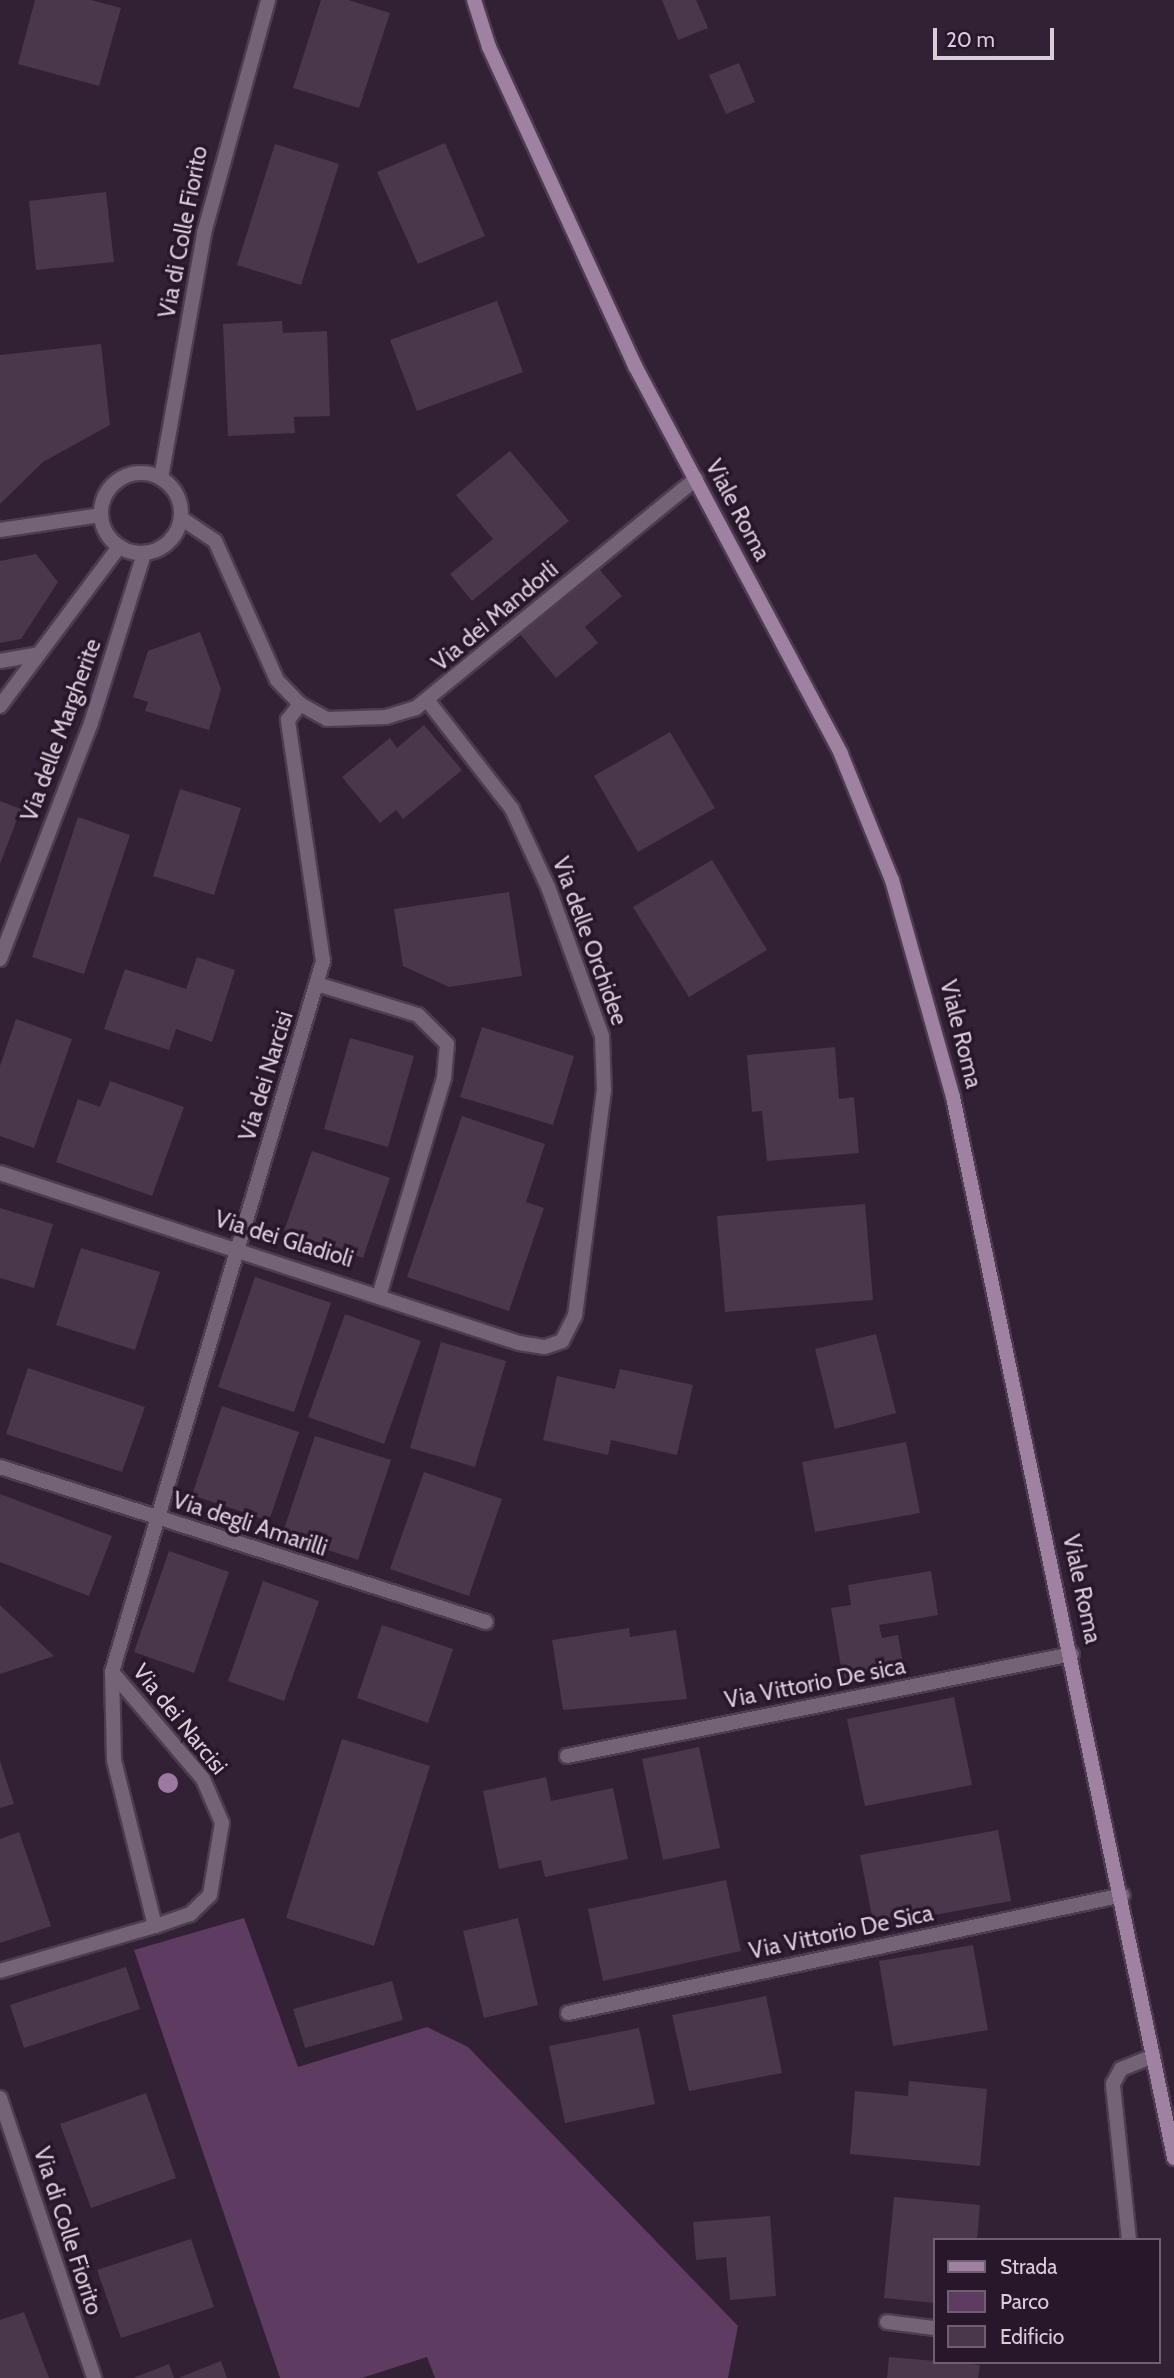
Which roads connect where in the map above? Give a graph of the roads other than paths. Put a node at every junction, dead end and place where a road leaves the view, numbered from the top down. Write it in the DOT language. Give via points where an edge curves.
graph roads {
  1 [pos="268,0"];
  2 [pos="474,0"];
  3 [pos="161,478"];
  4 [pos="695,479"];
  5 [pos="100,515"];
  6 [pos="182,519"];
  7 [pos="0,530"];
  8 [pos="118,547"];
  9 [pos="144,554"];
  10 [pos="35,655"];
  11 [pos="0,661"];
  12 [pos="428,701"];
  13 [pos="300,704"];
  14 [pos="0,705"];
  15 [pos="0,958"];
  16 [pos="317,984"];
  17 [pos="0,1172"];
  18 [pos="237,1248"];
  19 [pos="380,1293"];
  20 [pos="553,1346"];
  21 [pos="0,1466"];
  22 [pos="155,1517"];
  23 [pos="486,1622"];
  24 [pos="1072,1654"];
  25 [pos="112,1672"];
  26 [pos="567,1756"];
  27 [pos="1123,1895"];
  28 [pos="155,1926"];
  29 [pos="0,1971"];
  30 [pos="568,2013"];
  31 [pos="1154,2056"];
  32 [pos="0,2098"];
  33 [pos="1174,2158"];
  34 [pos="1129,2238"];
  35 [pos="887,2322"];
  36 [pos="932,2328"];
  37 [pos="94,2378"];
  1 -- 3 [label="street, Via di Colle Fiorito" via="206,221"];
  2 -- 4 [label="street, Viale Roma" via="489,47 635,366"];
  3 -- 5 [label="street" via="125,476 107,491"];
  3 -- 6 [label="street" via="178,495"];
  4 -- 12 [label="street, Via dei Mandorli"];
  4 -- 24 [label="street, Viale Roma" via="841,754 921,971"];
  5 -- 7 [label="street"];
  5 -- 8 [label="street"];
  6 -- 9 [label="street" via="169,543"];
  6 -- 13 [label="street" via="215,541 277,680"];
  8 -- 9 [label="street"];
  8 -- 10 [label="street"];
  9 -- 15 [label="street, Via delle Margherite" via="92,723"];
  10 -- 11 [label="street"];
  10 -- 14 [label="street"];
  12 -- 13 [label="street, Via dei Mandorli" via="400,715 368,719 327,719"];
  12 -- 20 [label="street, Via delle Orchidee" via="512,809 548,887 602,1036 604,1091 575,1316"];
  13 -- 16 [label="street, Via dei Narcisi" via="288,720 321,928"];
  16 -- 18 [label="street, Via dei Narcisi"];
  16 -- 19 [label="street" via="418,1015 447,1044 444,1078"];
  17 -- 18 [label="street, Via dei Gladioli"];
  18 -- 19 [label="street, Via dei Gladioli"];
  18 -- 22 [label="street, Via dei Narcisi"];
  19 -- 20 [label="street, Via dei Gladioli" via="519,1343"];
  21 -- 22 [label="street, Via degli Amarilli"];
  22 -- 23 [label="street, Via degli Amarilli"];
  22 -- 25 [label="street, Via dei Narcisi"];
  24 -- 26 [label="street, Via Vittorio De sica"];
  24 -- 27 [label="street, Viale Roma"];
  25 -- 28 [label="street, Via dei Narcisi" via="114,1760"];
  25 -- 28 [label="street, Via dei Narcisi" via="203,1779 222,1823 210,1895 190,1914"];
  27 -- 30 [label="street, Via Vittorio De Sica"];
  27 -- 31 [label="street, Viale Roma"];
  28 -- 29 [label="street, Via dei Narcisi"];
  31 -- 33 [label="street, Viale Roma"];
  31 -- 34 [label="street" via="1121,2069 1113,2084"];
  32 -- 37 [label="street, Via di Colle Fiorito"];
  35 -- 36 [label="street"];
}
